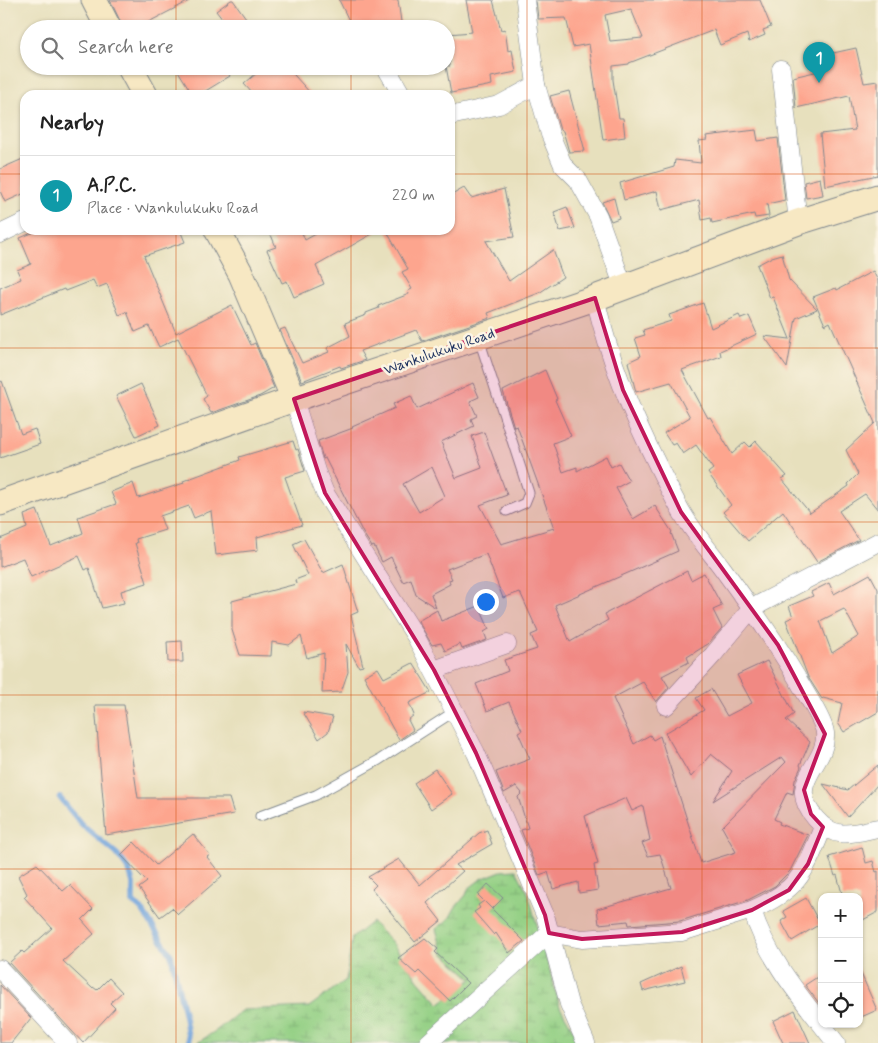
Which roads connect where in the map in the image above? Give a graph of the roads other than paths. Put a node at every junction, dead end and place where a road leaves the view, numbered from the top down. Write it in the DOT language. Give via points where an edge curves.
graph roads {
  1 [pos="94,0"];
  2 [pos="525,0"];
  3 [pos="104,20"];
  4 [pos="781,69"];
  5 [pos="134,75"];
  6 [pos="390,75"];
  7 [pos="536,85"];
  8 [pos="141,90"];
  9 [pos="399,90"];
  10 [pos="455,115"];
  11 [pos="878,197"];
  12 [pos="798,222"];
  13 [pos="20,224"];
  14 [pos="0,234"];
  15 [pos="220,235"];
  16 [pos="624,288"];
  17 [pos="595,298"];
  18 [pos="478,338"];
  19 [pos="294,399"];
  20 [pos="0,503"];
  21 [pos="507,510"];
  22 [pos="878,542"];
  23 [pos="752,608"];
  24 [pos="507,644"];
  25 [pos="434,670"];
  26 [pos="666,706"];
  27 [pos="455,711"];
  28 [pos="260,816"];
  29 [pos="823,827"];
  30 [pos="878,828"];
  31 [pos="752,910"];
  32 [pos="549,933"];
  33 [pos="0,969"];
  34 [pos="68,1043"];
  35 [pos="428,1043"];
  36 [pos="586,1043"];
  37 [pos="836,1043"];
  1 -- 3 [label="main road"];
  2 -- 7 [label="street"];
  4 -- 12 [label="street"];
  5 -- 8 [label="main road"];
  6 -- 9 [label="street"];
  7 -- 10 [label="street" via="499,105"];
  7 -- 16 [label="street" via="550,134 564,165 578,180 598,216"];
  11 -- 12 [label="main road, Wankulukuku Road"];
  12 -- 16 [label="main road, Wankulukuku Road"];
  13 -- 14 [label="street"];
  15 -- 19 [label="main road" via="241,274"];
  16 -- 17 [label="main road, Wankulukuku Road"];
  17 -- 18 [label="main road, Wankulukuku Road"];
  17 -- 23 [label="street" via="604,337 623,390 681,512"];
  18 -- 19 [label="main road, Wankulukuku Road"];
  18 -- 21 [label="lane" via="529,493 525,503"];
  19 -- 20 [label="main road, Wankulukuku Road"];
  19 -- 25 [label="street" via="324,494"];
  22 -- 23 [label="street"];
  23 -- 26 [label="street"];
  23 -- 29 [label="street" via="806,693 824,729 820,754 804,790 811,814"];
  24 -- 25 [label="street"];
  25 -- 27 [label="street"];
  27 -- 28 [label="lane" via="379,760 316,795"];
  27 -- 32 [label="street" via="545,915"];
  29 -- 30 [label="street" via="846,835"];
  29 -- 31 [label="street" via="808,864 789,890"];
  31 -- 32 [label="street" via="682,932 582,938"];
  31 -- 37 [label="street" via="759,931 786,978"];
  32 -- 35 [label="street"];
  32 -- 36 [label="street" via="569,1004"];
  33 -- 34 [label="street"];
}
